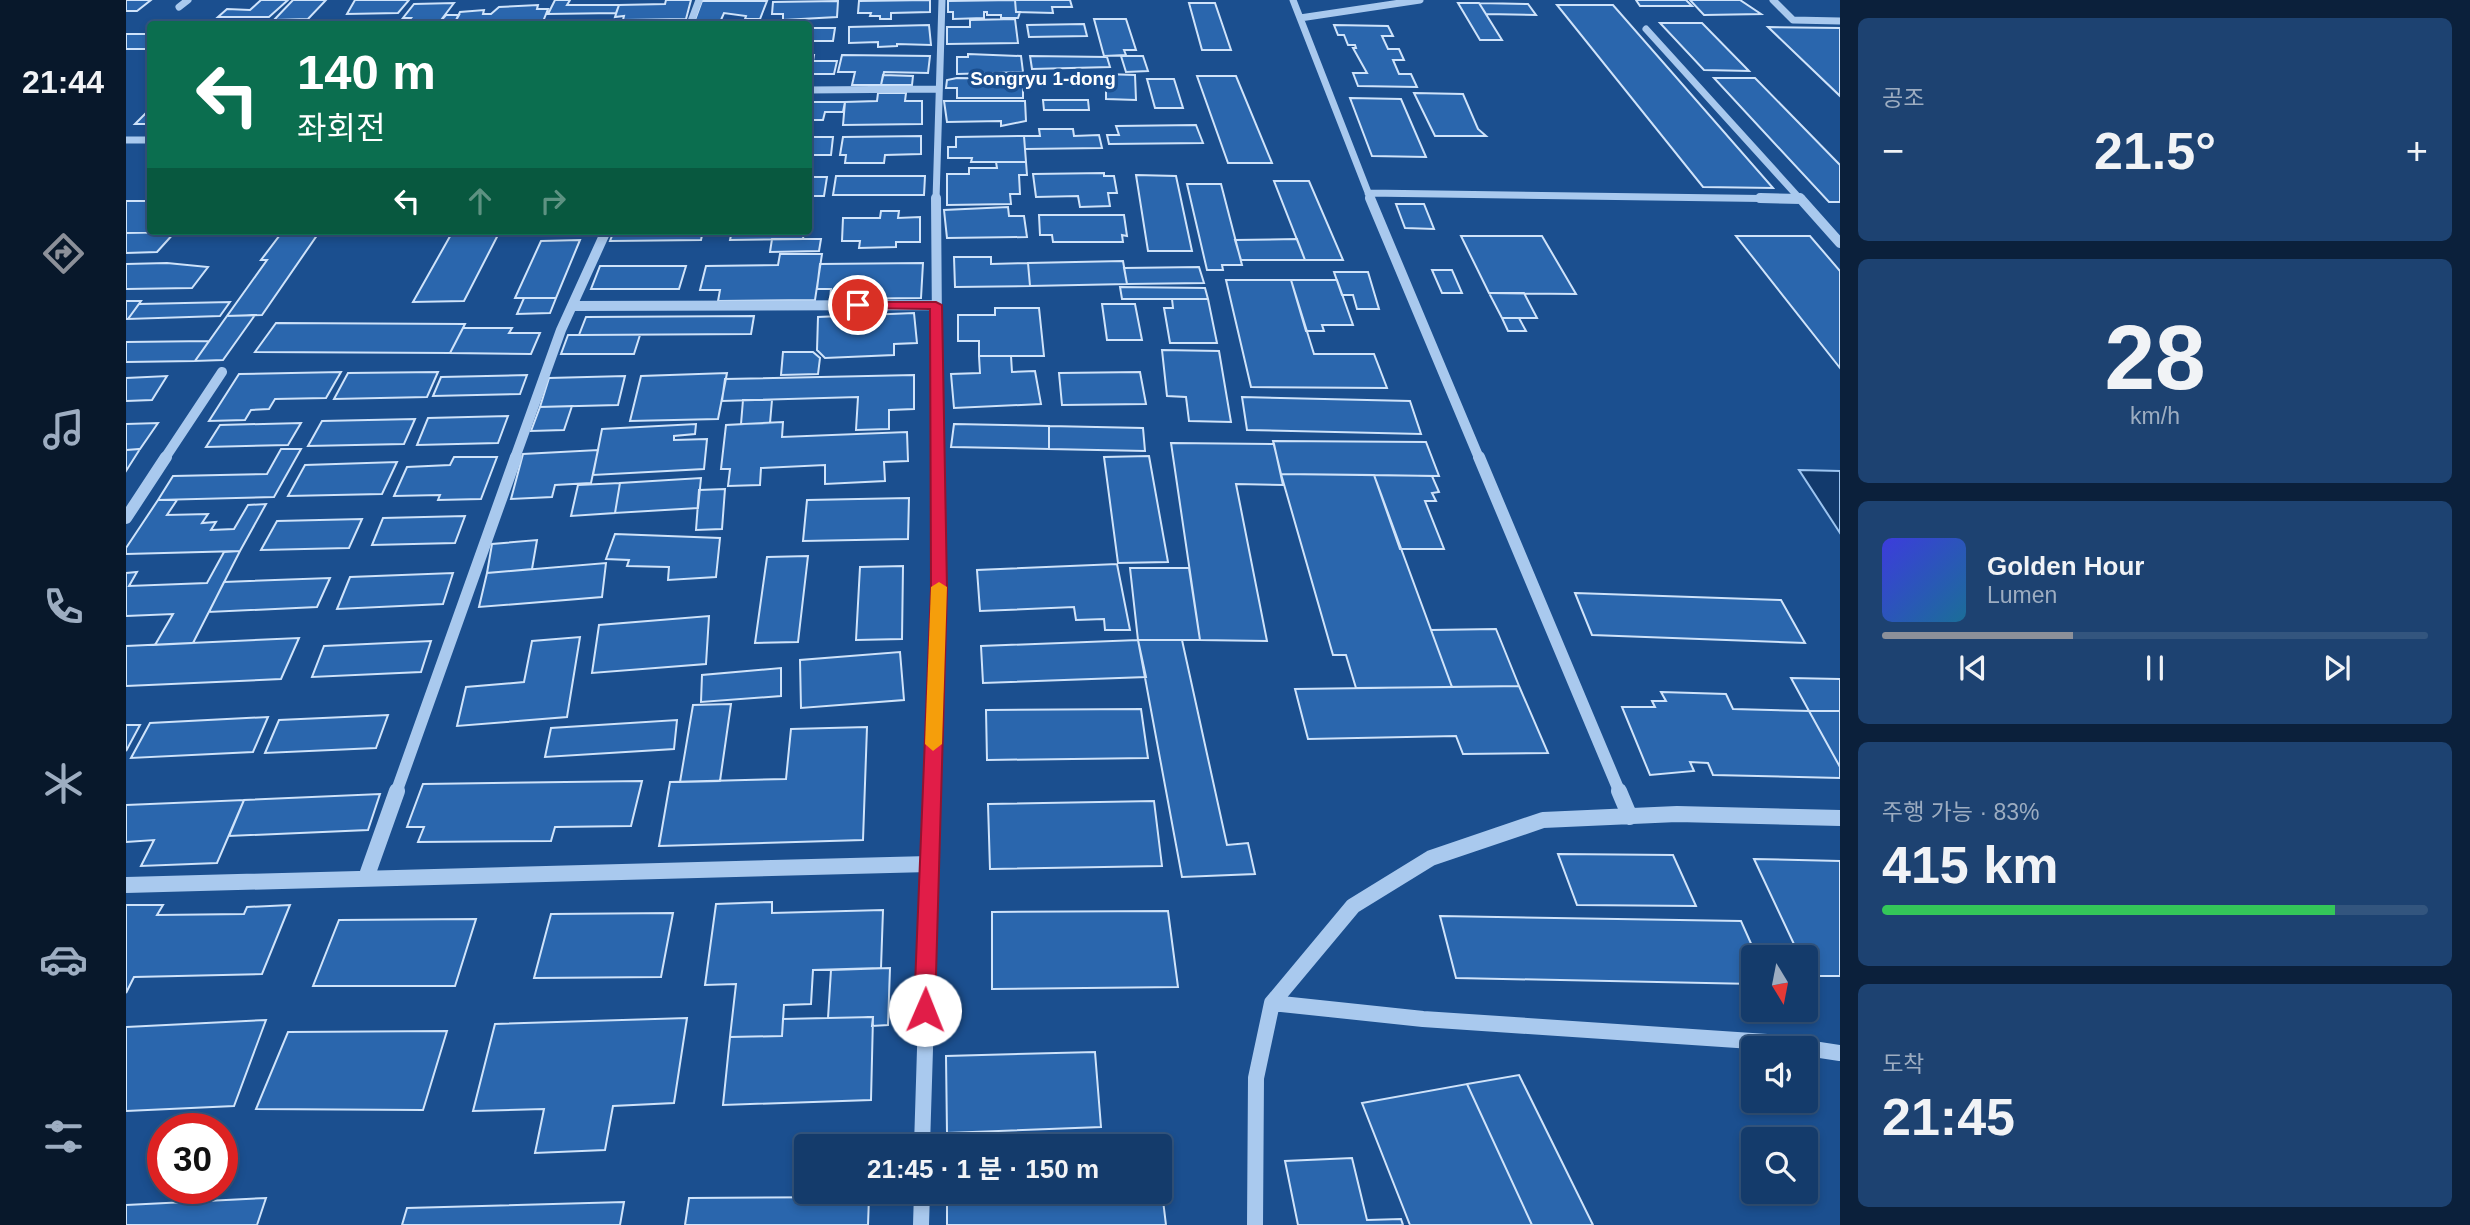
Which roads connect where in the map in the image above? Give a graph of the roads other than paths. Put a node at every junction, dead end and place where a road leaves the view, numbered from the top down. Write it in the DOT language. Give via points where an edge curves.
graph roads {
  1 [pos="188,0"];
  2 [pos="699,0"];
  3 [pos="942,0"];
  4 [pos="1293,0"];
  5 [pos="1420,0"];
  6 [pos="1773,0"];
  7 [pos="179,7"];
  8 [pos="1300,18"];
  9 [pos="691,21"];
  10 [pos="1840,21"];
  11 [pos="1646,29"];
  12 [pos="938,89"];
  13 [pos="812,90"];
  14 [pos="126,140"];
  15 [pos="147,140"];
  16 [pos="1368,193"];
  17 [pos="1801,200"];
  18 [pos="604,235"];
  19 [pos="1840,243"];
  20 [pos="936,305"];
  21 [pos="572,306"];
  22 [pos="222,372"];
  23 [pos="126,518"];
  24 [pos="1630,817"];
  25 [pos="1840,818"];
  26 [pos="929,864"];
  27 [pos="366,878"];
  28 [pos="126,885"];
  29 [pos="1272,1003"];
  30 [pos="1840,1053"];
  31 [pos="922,1134"];
  32 [pos="922,1204"];
  33 [pos="921,1225"];
  34 [pos="1255,1225"];
  1 -- 7 [label="street"];
  2 -- 9 [label="street"];
  3 -- 12 [label="street"];
  4 -- 8 [label="street"];
  5 -- 8 [label="street"];
  6 -- 10 [label="street" via="1793,20"];
  8 -- 16 [label="street"];
  11 -- 17 [label="street"];
  12 -- 13 [label="street"];
  12 -- 20 [label="street"];
  14 -- 15 [label="street"];
  16 -- 17 [label="street"];
  16 -- 24 [label="street"];
  17 -- 19 [label="street"];
  18 -- 21 [label="street"];
  20 -- 21 [label="street"];
  20 -- 26 [label="street" via="939,589"];
  21 -- 27 [label="street"];
  22 -- 23 [label="street"];
  24 -- 25 [label="street"];
  24 -- 29 [label="street" via="1543,820 1431,858 1353,906"];
  26 -- 27 [label="street"];
  26 -- 31 [label="street"];
  27 -- 28 [label="street"];
  29 -- 30 [label="street" via="1423,1019 1767,1042"];
  29 -- 34 [label="street" via="1256,1078"];
  32 -- 33 [label="street"];
}
